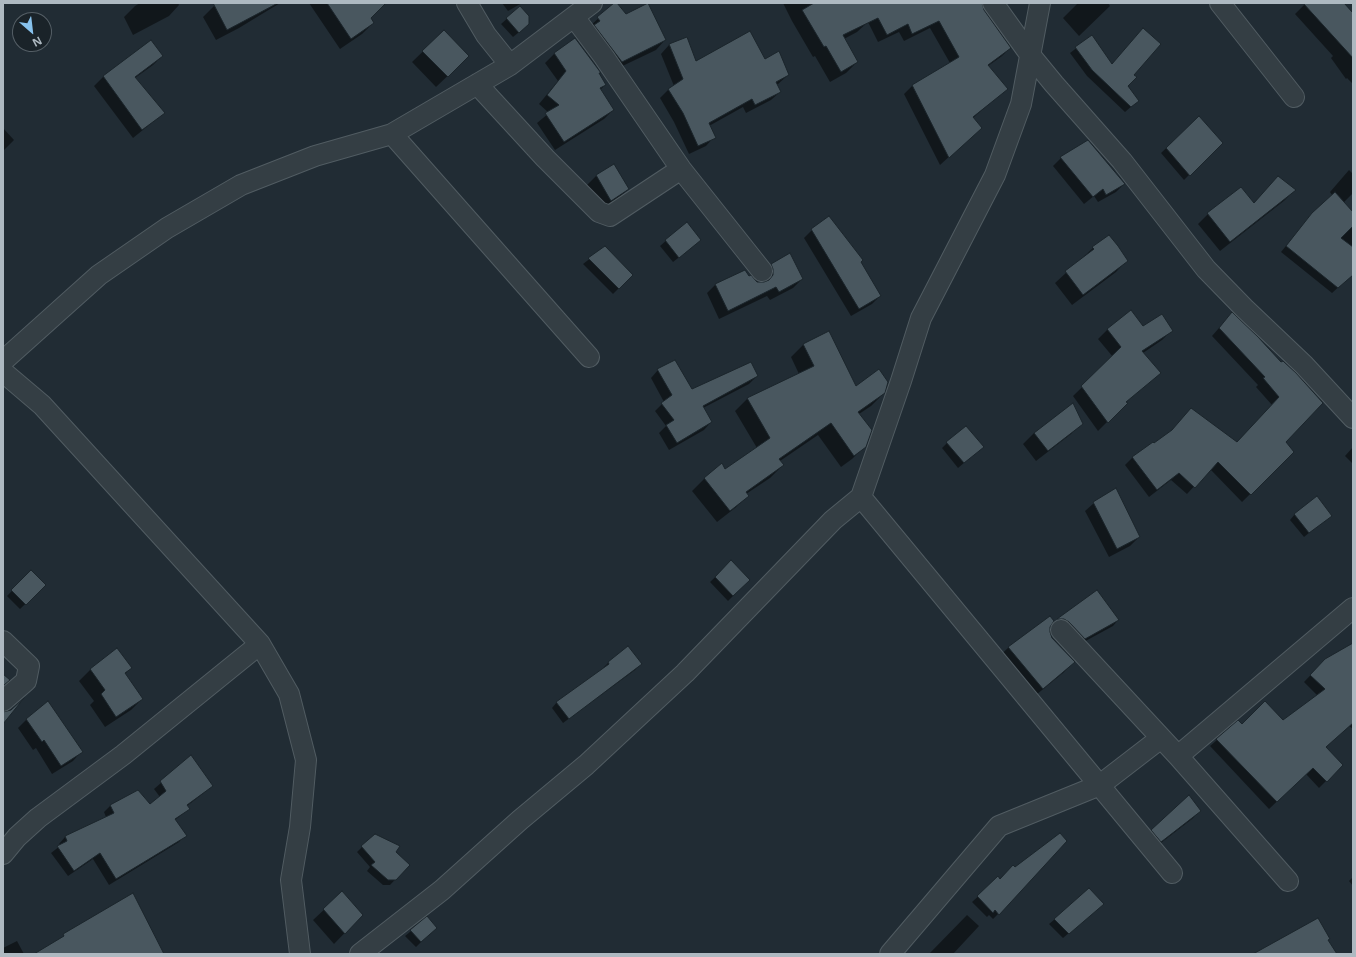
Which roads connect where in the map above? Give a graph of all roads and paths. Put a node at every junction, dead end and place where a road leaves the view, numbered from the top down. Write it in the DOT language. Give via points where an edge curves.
graph roads {
  1 [pos="468,3"];
  2 [pos="592,3"];
  3 [pos="993,3"];
  4 [pos="1040,3"];
  5 [pos="1220,3"];
  6 [pos="574,17"];
  7 [pos="1031,56"];
  8 [pos="510,65"];
  9 [pos="477,84"];
  10 [pos="1294,97"];
  11 [pos="392,134"];
  12 [pos="681,169"];
  13 [pos="762,271"];
  14 [pos="589,357"];
  15 [pos="3,361"];
  16 [pos="3,372"];
  17 [pos="1353,418"];
  18 [pos="861,497"];
  19 [pos="1353,608"];
  20 [pos="1061,630"];
  21 [pos="3,641"];
  22 [pos="260,644"];
  23 [pos="3,701"];
  24 [pos="1161,738"];
  25 [pos="1178,756"];
  26 [pos="1100,785"];
  27 [pos="3,854"];
  28 [pos="1172,873"];
  29 [pos="1288,881"];
  30 [pos="300,954"];
  31 [pos="360,954"];
  32 [pos="890,954"];
  1 -- 8 [label="street" via="486,35"];
  2 -- 6 [label="street"];
  3 -- 7 [label="street"];
  4 -- 7 [label="street"];
  5 -- 10 [label="street"];
  6 -- 8 [label="street"];
  6 -- 12 [label="street" via="609,62"];
  7 -- 17 [label="street" via="1122,161 1206,270 1304,365"];
  7 -- 18 [label="street" via="1022,104 995,175 921,318"];
  8 -- 9 [label="street"];
  9 -- 11 [label="street"];
  9 -- 12 [label="street" via="599,212 610,216"];
  11 -- 14 [label="street"];
  11 -- 15 [label="street" via="315,156 241,185 167,228 99,275"];
  12 -- 13 [label="street"];
  16 -- 22 [label="street" via="42,405"];
  18 -- 26 [label="street"];
  18 -- 31 [label="street" via="833,520 685,673 586,765 442,890"];
  19 -- 25 [label="street"];
  20 -- 24 [label="street"];
  21 -- 23 [label="street" via="29,666 26,681"];
  22 -- 27 [label="street" via="123,754 38,818"];
  22 -- 30 [label="street" via="289,694 306,760 300,827 291,880"];
  24 -- 25 [label="street"];
  24 -- 26 [label="street"];
  25 -- 29 [label="street"];
  26 -- 28 [label="street"];
  26 -- 32 [label="street" via="999,826"];
}
